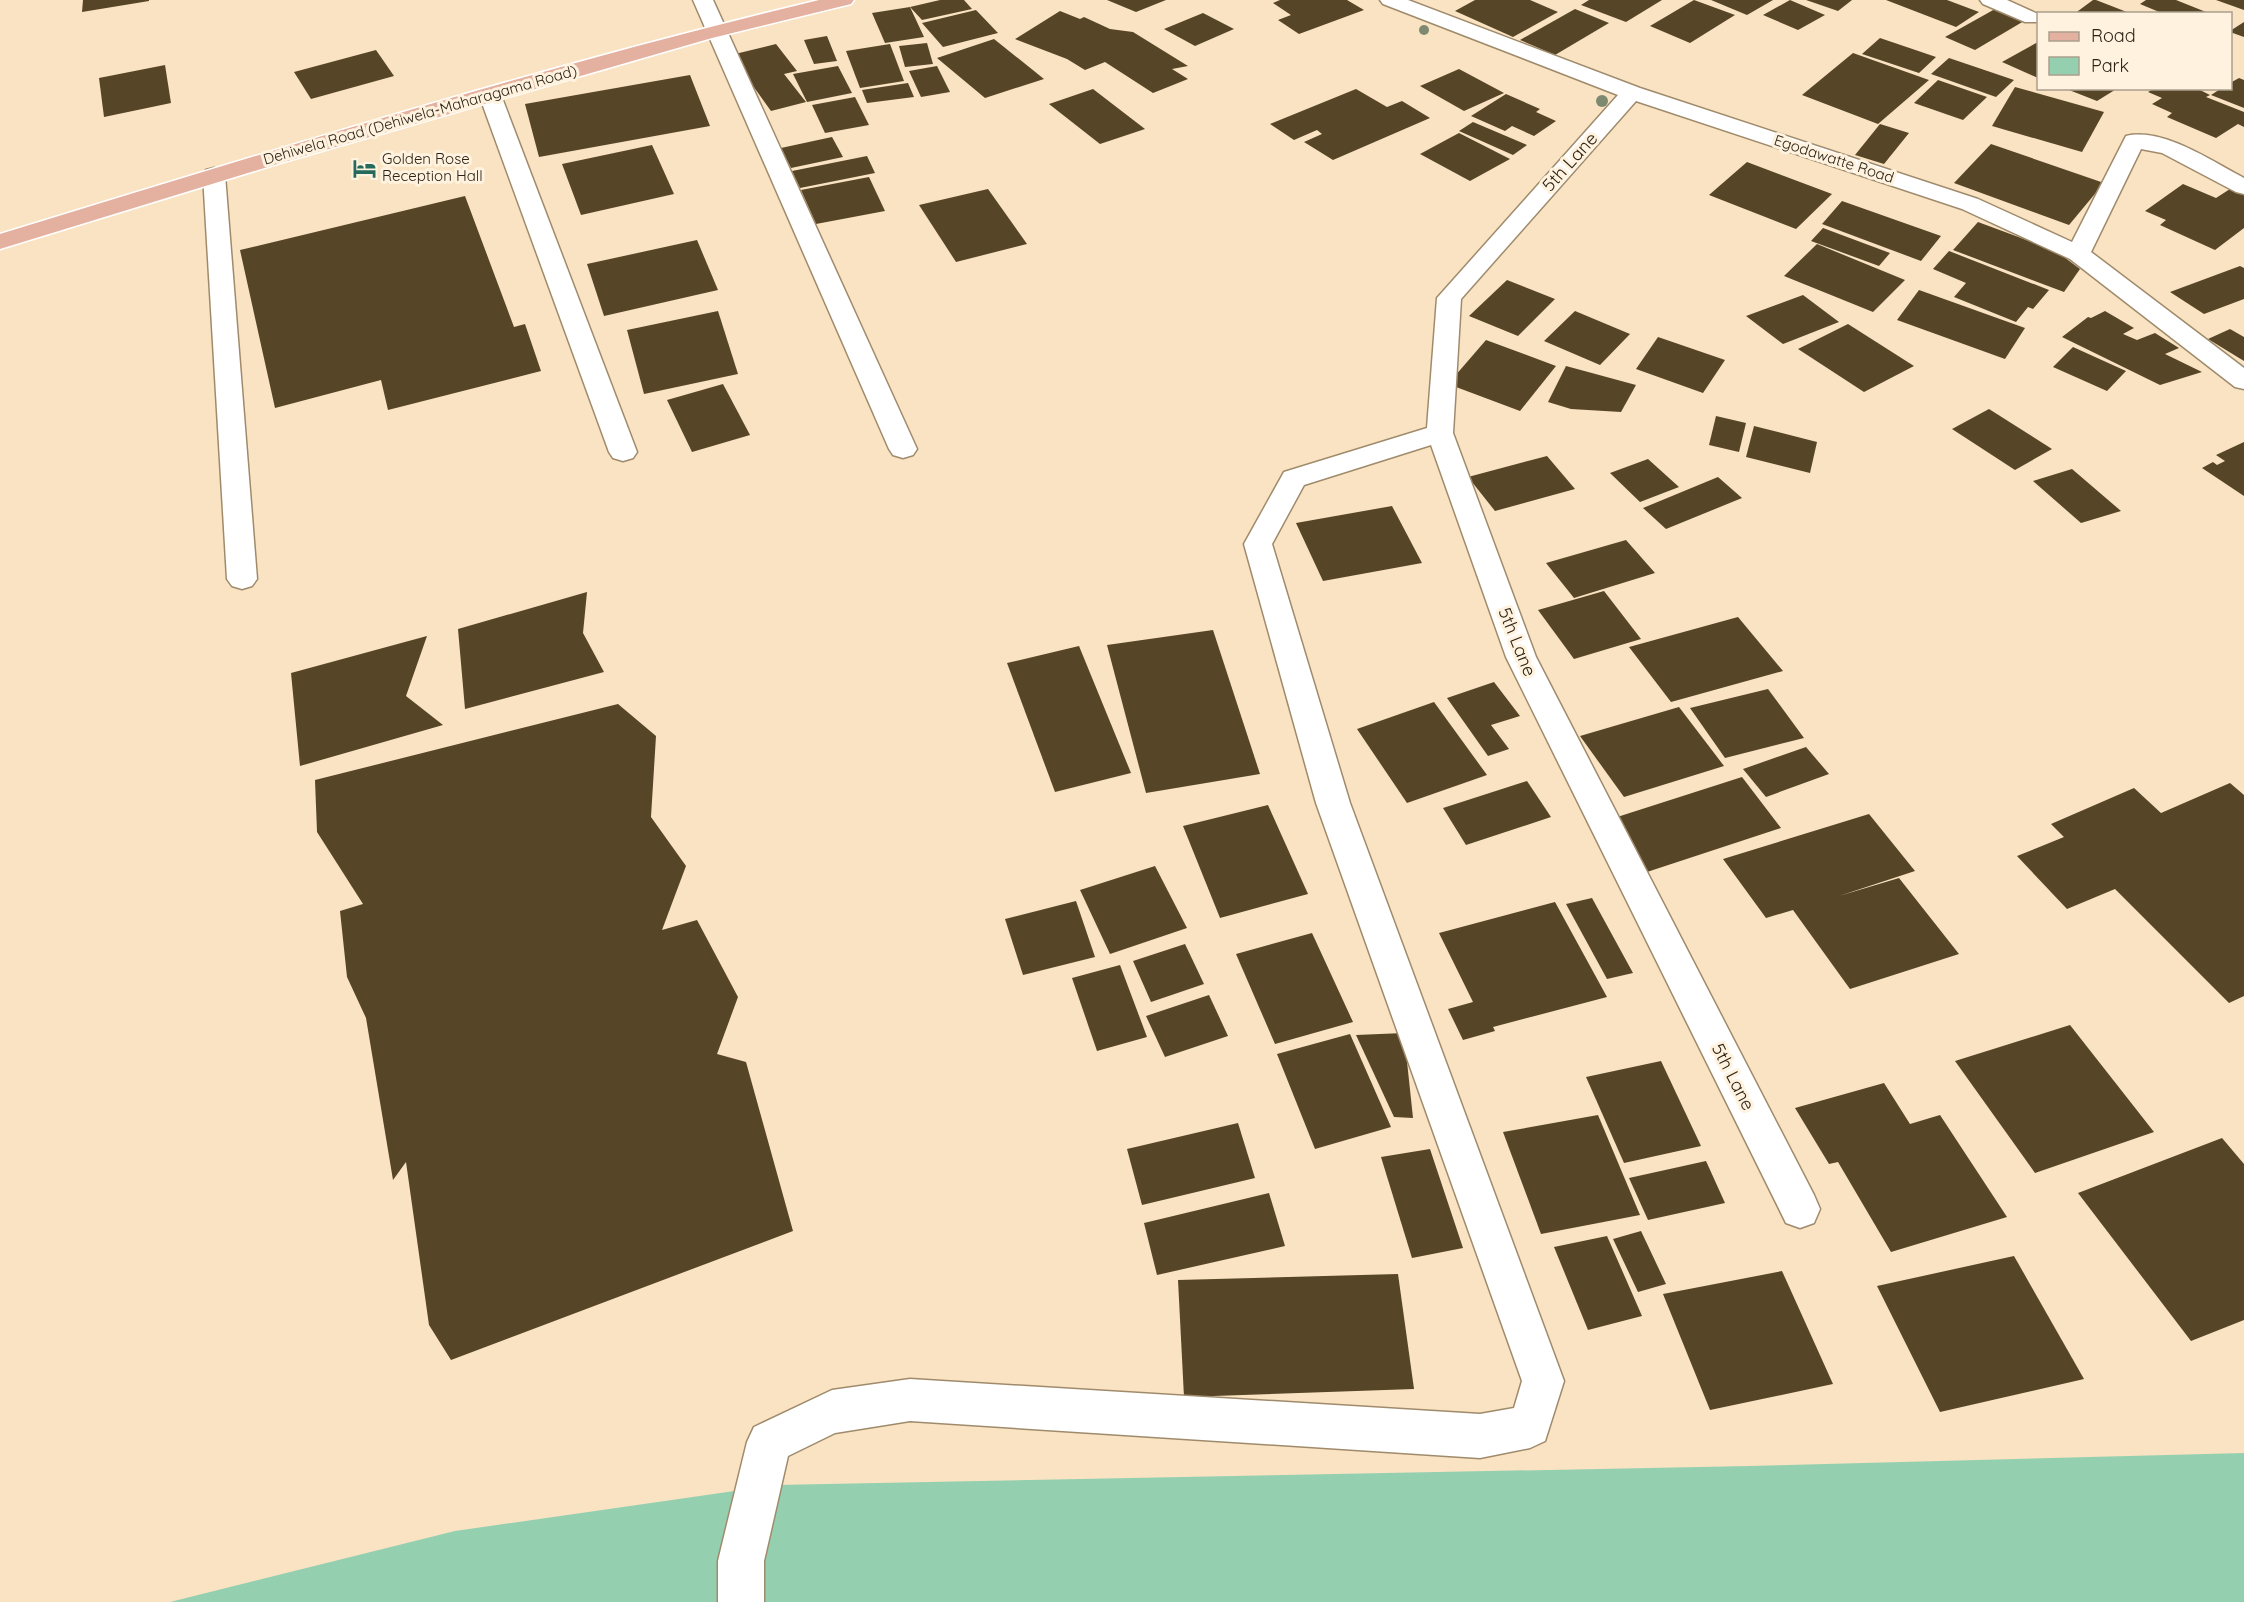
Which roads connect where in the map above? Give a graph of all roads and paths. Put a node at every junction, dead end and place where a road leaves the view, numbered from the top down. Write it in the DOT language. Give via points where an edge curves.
graph roads {
  1 [pos="703,0"];
  2 [pos="844,0"];
  3 [pos="1390,0"];
  4 [pos="1990,0"];
  5 [pos="2032,18"];
  6 [pos="715,30"];
  7 [pos="1632,93"];
  8 [pos="490,95"];
  9 [pos="214,175"];
  10 [pos="2244,187"];
  11 [pos="0,242"];
  12 [pos="2078,254"];
  13 [pos="2244,381"];
  14 [pos="1440,433"];
  15 [pos="903,449"];
  16 [pos="623,452"];
  17 [pos="242,579"];
  18 [pos="1800,1209"];
  19 [pos="741,1602"];
  1 -- 6 [label="street"];
  2 -- 6 [label="main road, Dehiwela Road (Dehiwela-Maharagama Road)"];
  3 -- 7 [label="street, Egodawatte Road"];
  4 -- 5 [label="street"];
  6 -- 8 [label="main road, Dehiwela Road (Dehiwela-Maharagama Road)"];
  6 -- 15 [label="street"];
  7 -- 12 [label="street, Egodawatte Road" via="1970,204"];
  7 -- 14 [label="street, 5th Lane" via="1449,298"];
  8 -- 9 [label="main road, Dehiwela Road (Dehiwela-Maharagama Road)"];
  8 -- 16 [label="street"];
  9 -- 11 [label="main road, Dehiwela Road (Dehiwela-Maharagama Road)"];
  9 -- 17 [label="street"];
  10 -- 12 [label="street" via="2168,147 2134,141"];
  12 -- 13 [label="street, Egodawatte Road"];
  14 -- 18 [label="street, 5th Lane" via="1521,657"];
  14 -- 19 [label="street" via="1294,479 1258,544 1333,803 1543,1381 1530,1426 1480,1436 910,1400 832,1412 769,1442 741,1561"];
}
